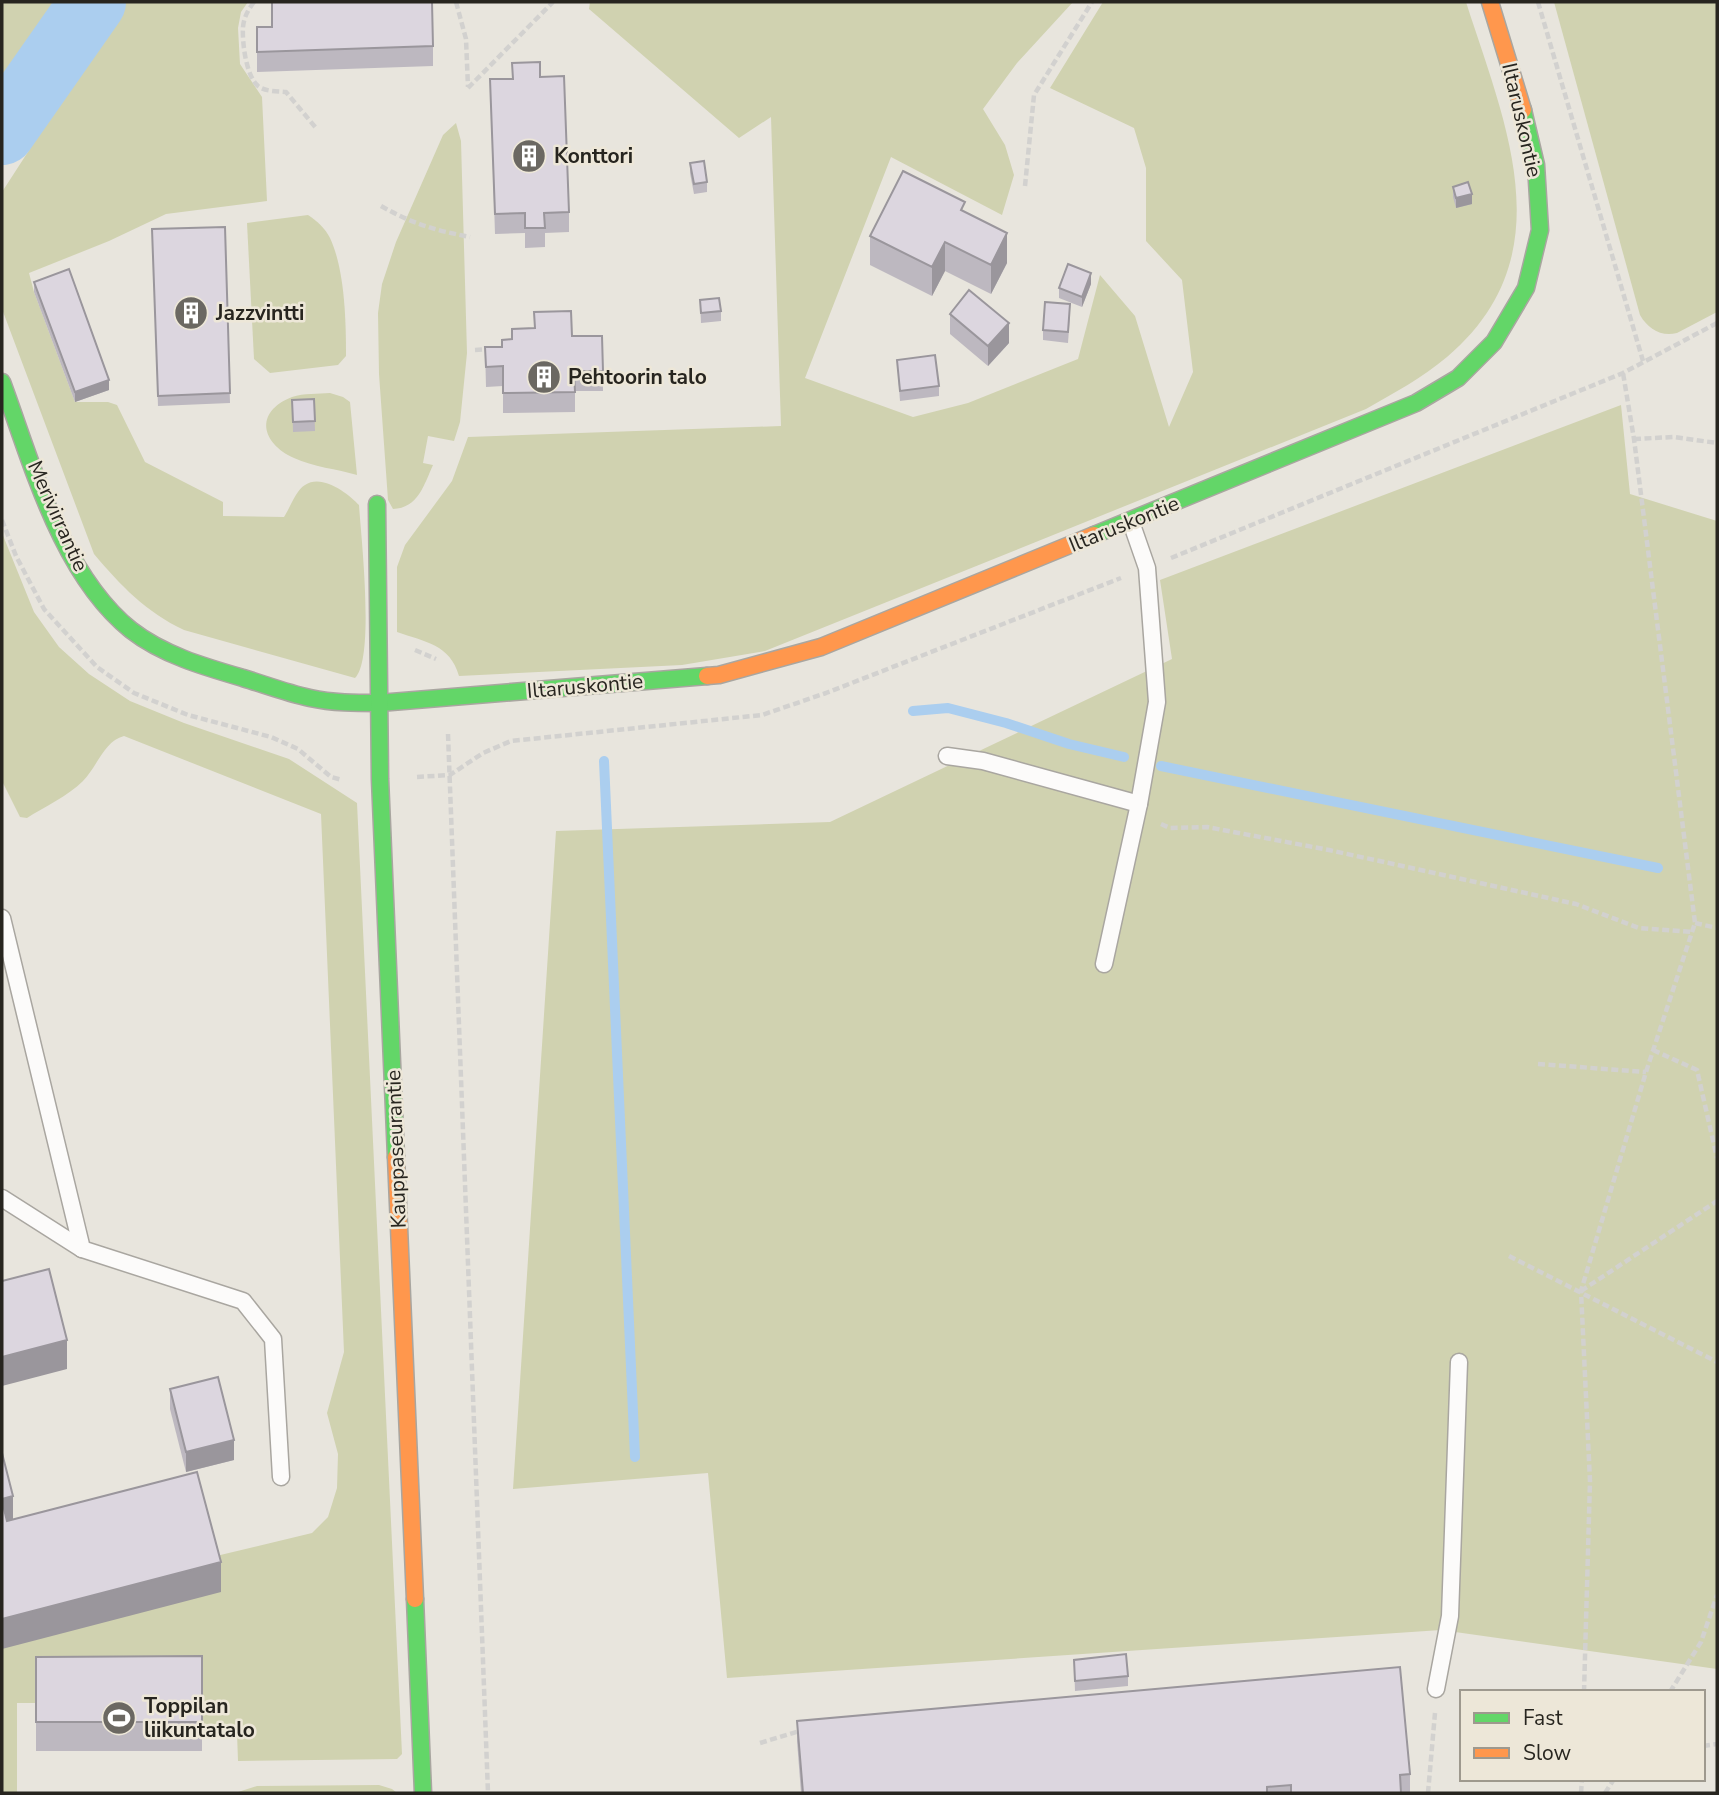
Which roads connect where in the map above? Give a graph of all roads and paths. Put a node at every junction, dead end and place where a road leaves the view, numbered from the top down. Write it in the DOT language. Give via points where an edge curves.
graph roads {
  1 [pos="254,2"];
  2 [pos="456,2"];
  3 [pos="553,2"];
  4 [pos="1092,2"];
  5 [pos="1490,2"];
  6 [pos="1538,2"];
  7 [pos="316,128"];
  8 [pos="1025,186"];
  9 [pos="381,206"];
  10 [pos="470,236"];
  11 [pos="498,349"];
  12 [pos="475,350"];
  13 [pos="1643,361"];
  14 [pos="1623,373"];
  15 [pos="2,382"];
  16 [pos="1634,439"];
  17 [pos="1717,443"];
  18 [pos="377,504"];
  19 [pos="1131,522"];
  20 [pos="379,703"];
  21 [pos="947,756"];
  22 [pos="450,775"];
  23 [pos="1138,808"];
  24 [pos="2,918"];
  25 [pos="1695,923"];
  26 [pos="1717,928"];
  27 [pos="1692,932"];
  28 [pos="1104,964"];
  29 [pos="1653,1050"];
  30 [pos="1538,1065"];
  31 [pos="1646,1072"];
  32 [pos="1717,1158"];
  33 [pos="2,1198"];
  34 [pos="1717,1201"];
  35 [pos="82,1249"];
  36 [pos="1509,1256"];
  37 [pos="1581,1291"];
  38 [pos="1459,1362"];
  39 [pos="1717,1362"];
  40 [pos="281,1477"];
  41 [pos="1717,1594"];
  42 [pos="1436,1689"];
  43 [pos="1584,1690"];
  44 [pos="1671,1690"];
  45 [pos="811,1729"];
  46 [pos="760,1743"];
  47 [pos="423,1793"];
  48 [pos="488,1793"];
  49 [pos="1428,1793"];
  1 -- 7 [label="path" via="243,27 246,62 257,85 286,92"];
  2 -- 3 [label="path" via="466,39 468,88"];
  4 -- 8 [label="path" via="1034,95"];
  5 -- 19 [label="street, Iltaruskontie" via="1536,164 1540,230 1526,288 1494,342 1458,378 1416,403"];
  6 -- 13 [label="path"];
  9 -- 10 [label="path" via="409,222"];
  11 -- 12 [label="path"];
  14 -- 16 [label="path"];
  15 -- 20 [label="street, Merivirrantie" via="75,562 99,598 130,629 215,670 318,700"];
  16 -- 17 [label="path" via="1674,437"];
  16 -- 25 [label="path"];
  18 -- 20 [label="street, Kauppaseurantie"];
  19 -- 20 [label="street, Iltaruskontie" via="821,647 719,675"];
  19 -- 23 [label="lane" via="1147,568 1157,702"];
  20 -- 47 [label="street, Kauppaseurantie"];
  21 -- 23 [label="lane" via="983,761"];
  22 -- 48 [label="path"];
  23 -- 27 [label="path" via="1170,828 1207,827 1329,850 1576,904 1639,928"];
  23 -- 28 [label="lane"];
  24 -- 35 [label="lane"];
  25 -- 26 [label="path"];
  25 -- 27 [label="path"];
  27 -- 29 [label="path"];
  29 -- 31 [label="path"];
  29 -- 32 [label="path" via="1696,1070"];
  30 -- 31 [label="path"];
  31 -- 37 [label="path"];
  33 -- 35 [label="lane"];
  34 -- 37 [label="path"];
  35 -- 40 [label="lane" via="243,1301 273,1339"];
  36 -- 37 [label="path"];
  37 -- 39 [label="path"];
  37 -- 43 [label="path" via="1590,1481"];
  38 -- 42 [label="lane" via="1450,1616"];
  41 -- 44 [label="path" via="1701,1642"];
  42 -- 49 [label="path"];
  45 -- 46 [label="path"];
}
